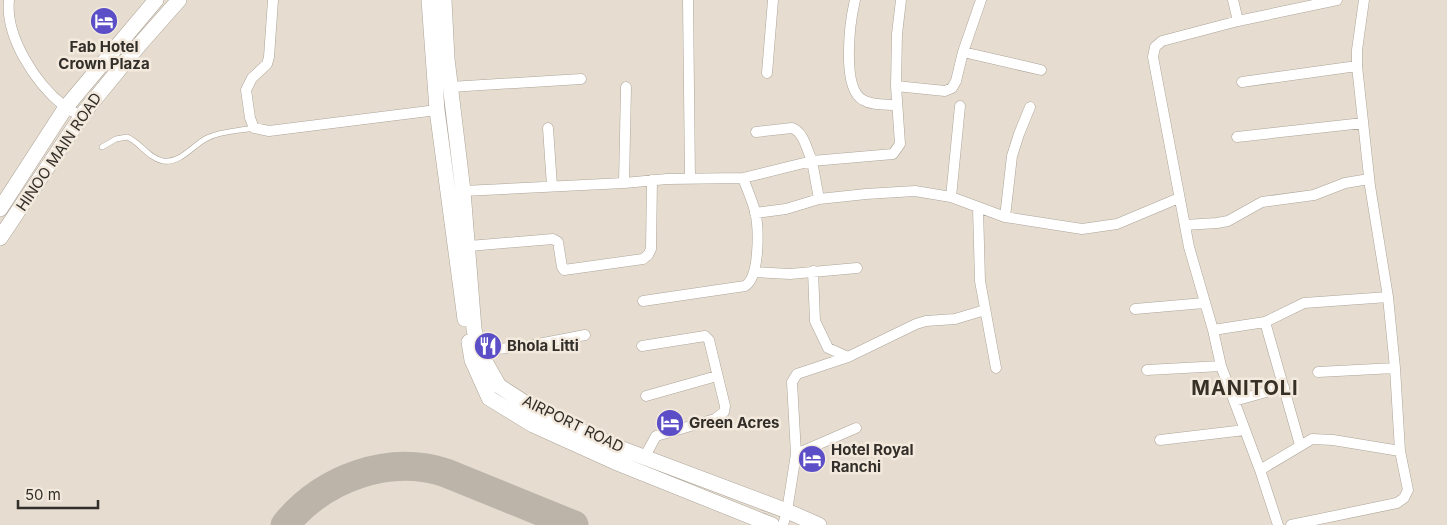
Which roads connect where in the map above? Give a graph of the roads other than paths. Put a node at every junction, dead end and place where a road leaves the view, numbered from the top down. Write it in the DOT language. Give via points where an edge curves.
graph roads {
  1 [pos="9,0"];
  2 [pos="156,0"];
  3 [pos="179,0"];
  4 [pos="273,0"];
  5 [pos="429,0"];
  6 [pos="444,0"];
  7 [pos="688,0"];
  8 [pos="773,0"];
  9 [pos="855,0"];
  10 [pos="897,0"];
  11 [pos="901,0"];
  12 [pos="981,0"];
  13 [pos="1233,0"];
  14 [pos="1337,0"];
  15 [pos="1364,0"];
  16 [pos="1238,21"];
  17 [pos="963,52"];
  18 [pos="1357,66"];
  19 [pos="1042,70"];
  20 [pos="767,73"];
  21 [pos="581,79"];
  22 [pos="1242,82"];
  23 [pos="896,86"];
  24 [pos="450,87"];
  25 [pos="626,87"];
  26 [pos="897,104"];
  27 [pos="960,106"];
  28 [pos="66,107"];
  29 [pos="1030,107"];
  30 [pos="437,110"];
  31 [pos="81,116"];
  32 [pos="1363,122"];
  33 [pos="254,128"];
  34 [pos="548,128"];
  35 [pos="756,132"];
  36 [pos="1237,138"];
  37 [pos="102,147"];
  38 [pos="812,160"];
  39 [pos="690,178"];
  40 [pos="743,178"];
  41 [pos="1369,179"];
  42 [pos="652,180"];
  43 [pos="624,183"];
  44 [pos="552,186"];
  45 [pos="463,191"];
  46 [pos="951,197"];
  47 [pos="1179,198"];
  48 [pos="819,199"];
  49 [pos="978,208"];
  50 [pos="0,209"];
  51 [pos="755,212"];
  52 [pos="1005,218"];
  53 [pos="1185,225"];
  54 [pos="0,238"];
  55 [pos="469,246"];
  56 [pos="857,268"];
  57 [pos="813,271"];
  58 [pos="755,272"];
  59 [pos="1388,297"];
  60 [pos="644,300"];
  61 [pos="1204,303"];
  62 [pos="1135,309"];
  63 [pos="985,310"];
  64 [pos="1265,322"];
  65 [pos="1213,330"];
  66 [pos="585,335"];
  67 [pos="642,346"];
  68 [pos="479,351"];
  69 [pos="848,358"];
  70 [pos="1221,366"];
  71 [pos="996,368"];
  72 [pos="1395,368"];
  73 [pos="1147,370"];
  74 [pos="1318,372"];
  75 [pos="718,376"];
  76 [pos="1284,386"];
  77 [pos="646,396"];
  78 [pos="1234,401"];
  79 [pos="856,428"];
  80 [pos="1245,430"];
  81 [pos="1160,440"];
  82 [pos="1300,444"];
  83 [pos="1400,451"];
  84 [pos="796,454"];
  85 [pos="644,458"];
  86 [pos="1260,470"];
  87 [pos="785,518"];
  88 [pos="772,525"];
  89 [pos="819,525"];
  90 [pos="1278,525"];
  91 [pos="1290,525"];
  1 -- 28 [label="street" via="10,22 16,40 44,86"];
  2 -- 28 [label="street, HINOO MAIN ROAD"];
  3 -- 31 [label="street, HINOO MAIN ROAD"];
  4 -- 33 [label="street" via="267,64 252,78 246,90"];
  5 -- 30 [label="street, AIRPORT ROAD"];
  6 -- 24 [label="street, AIRPORT ROAD"];
  7 -- 39 [label="street"];
  8 -- 20 [label="street"];
  9 -- 26 [label="street" via="848,55 856,93 868,102"];
  10 -- 11 [label="street"];
  11 -- 23 [label="street"];
  12 -- 17 [label="street"];
  13 -- 16 [label="street"];
  14 -- 16 [label="street"];
  15 -- 18 [label="street"];
  16 -- 47 [label="street" via="1162,41 1155,47 1153,57"];
  17 -- 19 [label="street"];
  17 -- 23 [label="street" via="956,81 945,92"];
  18 -- 22 [label="street"];
  18 -- 32 [label="street"];
  21 -- 24 [label="street"];
  23 -- 26 [label="street"];
  24 -- 45 [label="street, AIRPORT ROAD"];
  25 -- 43 [label="street"];
  26 -- 38 [label="street" via="900,144 893,154"];
  27 -- 46 [label="street"];
  28 -- 31 [label="street"];
  28 -- 50 [label="street, HINOO MAIN ROAD"];
  29 -- 52 [label="street" via="1012,156"];
  30 -- 33 [label="street" via="269,131"];
  30 -- 88 [label="street, AIRPORT ROAD" via="465,322 472,360 489,398 533,425 615,462"];
  31 -- 54 [label="street, HINOO MAIN ROAD"];
  32 -- 36 [label="street"];
  32 -- 41 [label="street"];
  33 -- 37 [label="lane" via="206,138 170,161 154,157 126,137"];
  34 -- 44 [label="street"];
  35 -- 38 [label="street" via="797,130"];
  38 -- 40 [label="street"];
  38 -- 48 [label="street"];
  39 -- 40 [label="street"];
  39 -- 42 [label="street"];
  40 -- 51 [label="street"];
  41 -- 53 [label="street" via="1314,195 1262,202 1217,224"];
  41 -- 59 [label="street"];
  42 -- 43 [label="street"];
  42 -- 55 [label="street" via="651,249 643,259 564,270 558,242 553,240"];
  43 -- 44 [label="street"];
  44 -- 45 [label="street"];
  45 -- 55 [label="street, AIRPORT ROAD"];
  46 -- 48 [label="street" via="915,191"];
  46 -- 49 [label="street"];
  47 -- 52 [label="street" via="1117,224 1082,229"];
  47 -- 53 [label="street"];
  48 -- 51 [label="street" via="786,209"];
  49 -- 52 [label="street"];
  49 -- 63 [label="street" via="978,261"];
  51 -- 58 [label="street" via="758,236"];
  53 -- 61 [label="street"];
  55 -- 68 [label="street, AIRPORT ROAD" via="474,329"];
  56 -- 57 [label="street"];
  57 -- 58 [label="street" via="790,274"];
  57 -- 69 [label="street" via="815,321 828,348"];
  58 -- 60 [label="street" via="745,286"];
  59 -- 64 [label="street" via="1304,303"];
  59 -- 72 [label="street"];
  61 -- 62 [label="street"];
  61 -- 65 [label="street"];
  63 -- 69 [label="street" via="955,319 916,324"];
  63 -- 71 [label="street"];
  64 -- 65 [label="street"];
  64 -- 76 [label="street"];
  65 -- 70 [label="street"];
  66 -- 68 [label="street"];
  67 -- 75 [label="street" via="705,336 709,340"];
  68 -- 85 [label="street, AIRPORT ROAD" via="499,386 536,410"];
  69 -- 84 [label="street" via="797,374 792,382"];
  70 -- 73 [label="street"];
  70 -- 78 [label="street"];
  72 -- 74 [label="street"];
  72 -- 83 [label="street"];
  75 -- 77 [label="street"];
  75 -- 85 [label="street" via="724,412 715,419 656,436"];
  76 -- 78 [label="street"];
  76 -- 82 [label="street"];
  78 -- 80 [label="street"];
  79 -- 84 [label="street"];
  80 -- 81 [label="street"];
  80 -- 86 [label="street"];
  82 -- 83 [label="street" via="1324,439"];
  82 -- 86 [label="street"];
  83 -- 91 [label="street" via="1408,490 1397,503"];
  84 -- 87 [label="street"];
  85 -- 87 [label="street, AIRPORT ROAD"];
  86 -- 90 [label="street"];
  87 -- 89 [label="street, AIRPORT ROAD"];
}
